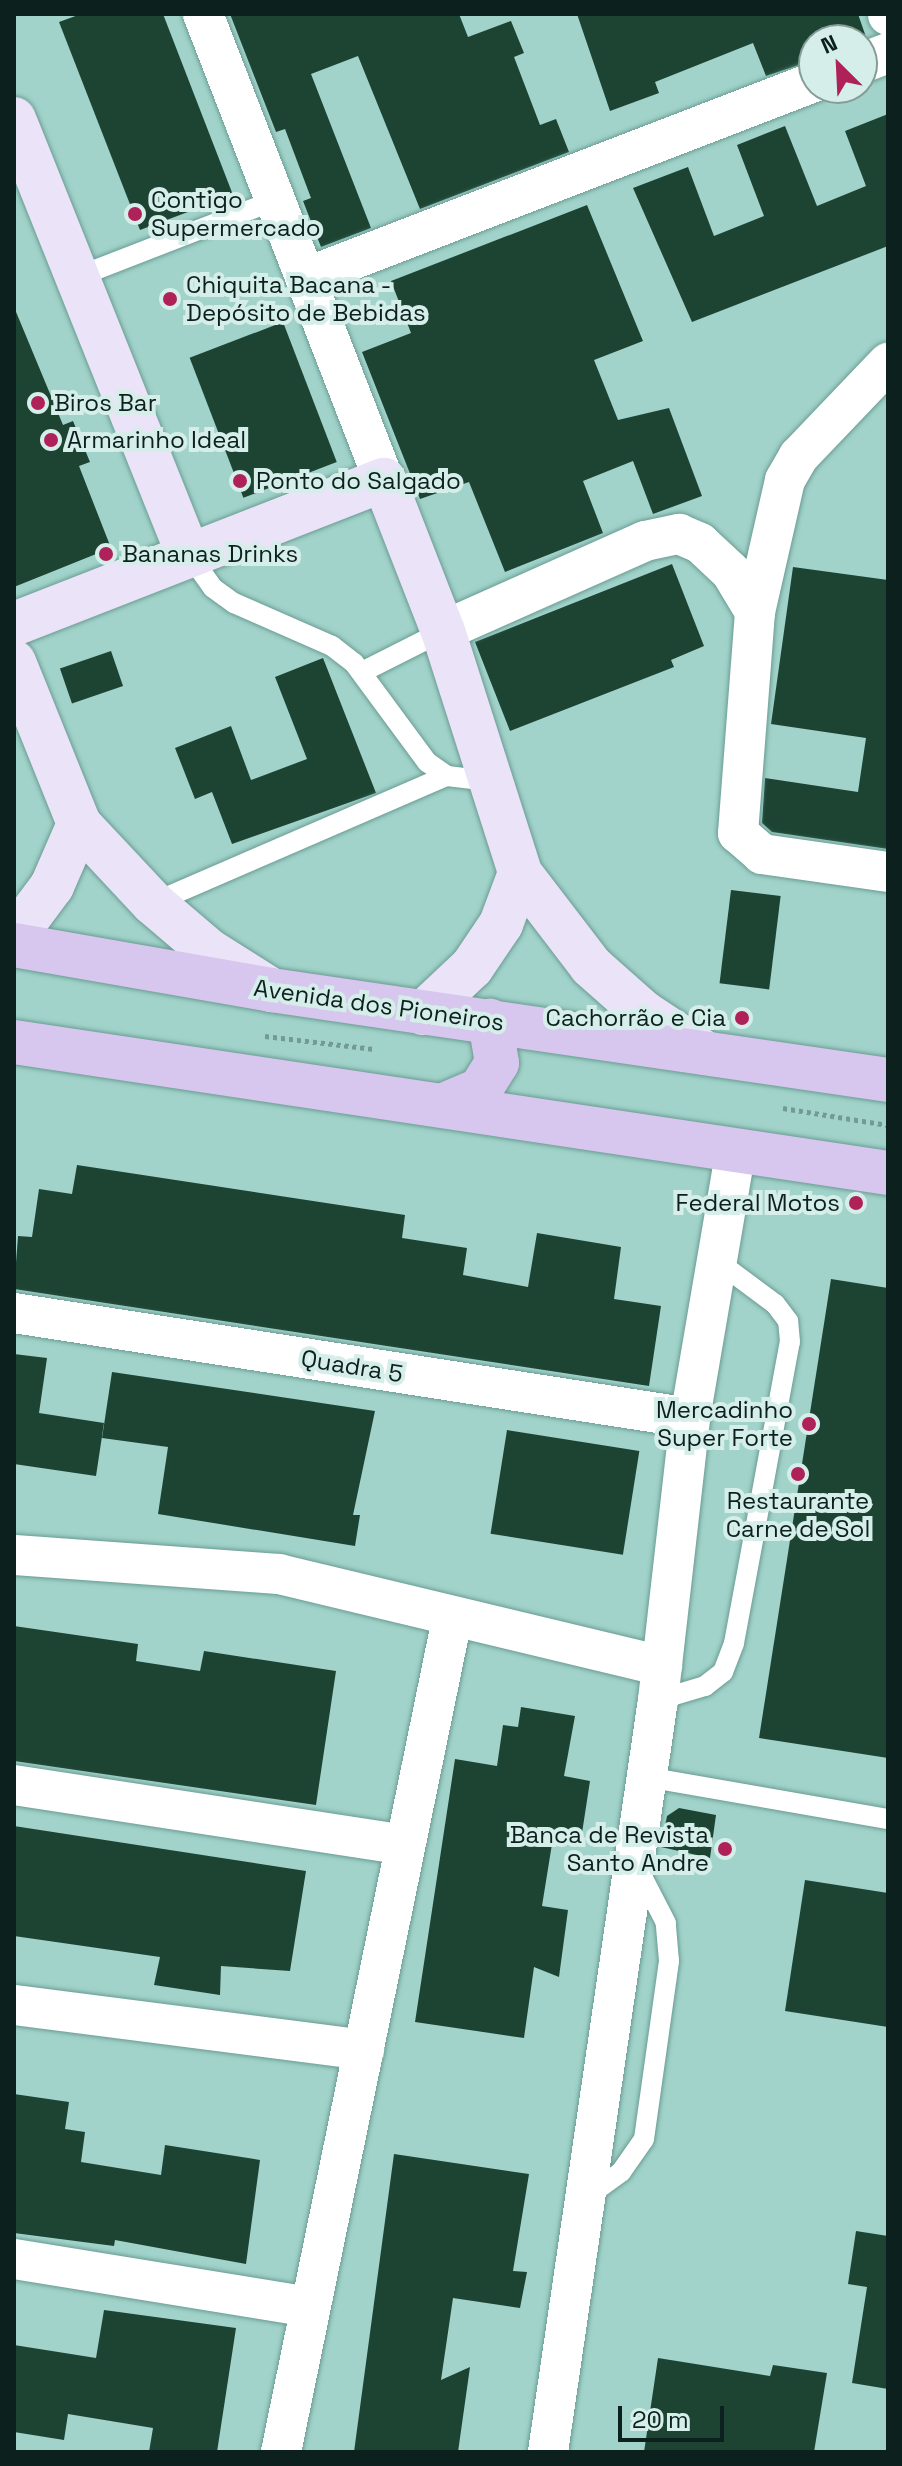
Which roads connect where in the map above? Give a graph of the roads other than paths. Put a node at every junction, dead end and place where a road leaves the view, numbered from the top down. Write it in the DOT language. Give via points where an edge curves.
graph roads {
  1 [pos="203,14"];
  2 [pos="798,88"];
  3 [pos="14,119"];
  4 [pos="278,199"];
  5 [pos="310,276"];
  6 [pos="77,277"];
  7 [pos="888,363"];
  8 [pos="384,480"];
  9 [pos="188,553"];
  10 [pos="755,612"];
  11 [pos="14,624"];
  12 [pos="443,631"];
  13 [pos="14,662"];
  14 [pos="362,672"];
  15 [pos="447,776"];
  16 [pos="490,781"];
  17 [pos="79,824"];
  18 [pos="888,872"];
  19 [pos="520,873"];
  20 [pos="153,903"];
  21 [pos="14,937"];
  22 [pos="14,945"];
  23 [pos="271,990"];
  24 [pos="423,1013"];
  25 [pos="490,1021"];
  26 [pos="14,1042"];
  27 [pos="705,1053"];
  28 [pos="888,1080"];
  29 [pos="444,1105"];
  30 [pos="736,1150"];
  31 [pos="888,1173"];
  32 [pos="717,1261"];
  33 [pos="14,1313"];
  34 [pos="690,1418"];
  35 [pos="14,1555"];
  36 [pos="452,1619"];
  37 [pos="660,1683"];
  38 [pos="647,1777"];
  39 [pos="14,1785"];
  40 [pos="888,1819"];
  41 [pos="401,1844"];
  42 [pos="14,2005"];
  43 [pos="364,2050"];
  44 [pos="14,2259"];
  45 [pos="310,2307"];
  46 [pos="281,2452"];
  47 [pos="548,2452"];
  1 -- 4 [label="street"];
  2 -- 5 [label="street"];
  3 -- 6 [label="street"];
  4 -- 5 [label="street"];
  4 -- 6 [label="lane"];
  5 -- 8 [label="street"];
  6 -- 9 [label="street"];
  7 -- 10 [label="street" via="799,456 785,480"];
  8 -- 9 [label="street"];
  8 -- 12 [label="street"];
  9 -- 11 [label="street"];
  9 -- 14 [label="lane" via="213,588 234,603 332,646"];
  10 -- 12 [label="street" via="731,572 700,543 679,534 645,541"];
  10 -- 18 [label="street" via="738,833 762,854"];
  12 -- 14 [label="lane"];
  12 -- 16 [label="street"];
  13 -- 17 [label="street"];
  14 -- 15 [label="lane" via="410,747"];
  15 -- 16 [label="lane"];
  15 -- 20 [label="lane"];
  16 -- 19 [label="street"];
  17 -- 20 [label="street"];
  17 -- 21 [label="street" via="52,886"];
  19 -- 24 [label="street" via="501,924 479,956"];
  19 -- 27 [label="street" via="591,966 643,1012"];
  20 -- 23 [label="street" via="208,950"];
  22 -- 23 [label="main road, Avenida dos Pioneiros"];
  23 -- 24 [label="main road, Avenida dos Pioneiros"];
  24 -- 25 [label="main road, Avenida dos Pioneiros"];
  25 -- 27 [label="main road, Avenida dos Pioneiros"];
  25 -- 29 [label="main road" via="497,1063 480,1090"];
  26 -- 29 [label="main road"];
  27 -- 28 [label="main road, Avenida dos Pioneiros"];
  29 -- 30 [label="main road"];
  30 -- 31 [label="main road"];
  30 -- 32 [label="street"];
  32 -- 34 [label="street"];
  32 -- 37 [label="lane" via="775,1304 788,1321 790,1342 734,1643 723,1672 705,1686"];
  33 -- 34 [label="street, Quadra 5"];
  34 -- 37 [label="street"];
  35 -- 36 [label="street" via="279,1574"];
  36 -- 37 [label="street"];
  36 -- 41 [label="street"];
  37 -- 38 [label="street"];
  38 -- 40 [label="lane"];
  38 -- 47 [label="street"];
  39 -- 41 [label="street"];
  41 -- 43 [label="street"];
  42 -- 43 [label="street"];
  43 -- 45 [label="street"];
  44 -- 45 [label="street"];
  45 -- 46 [label="street"];
}
